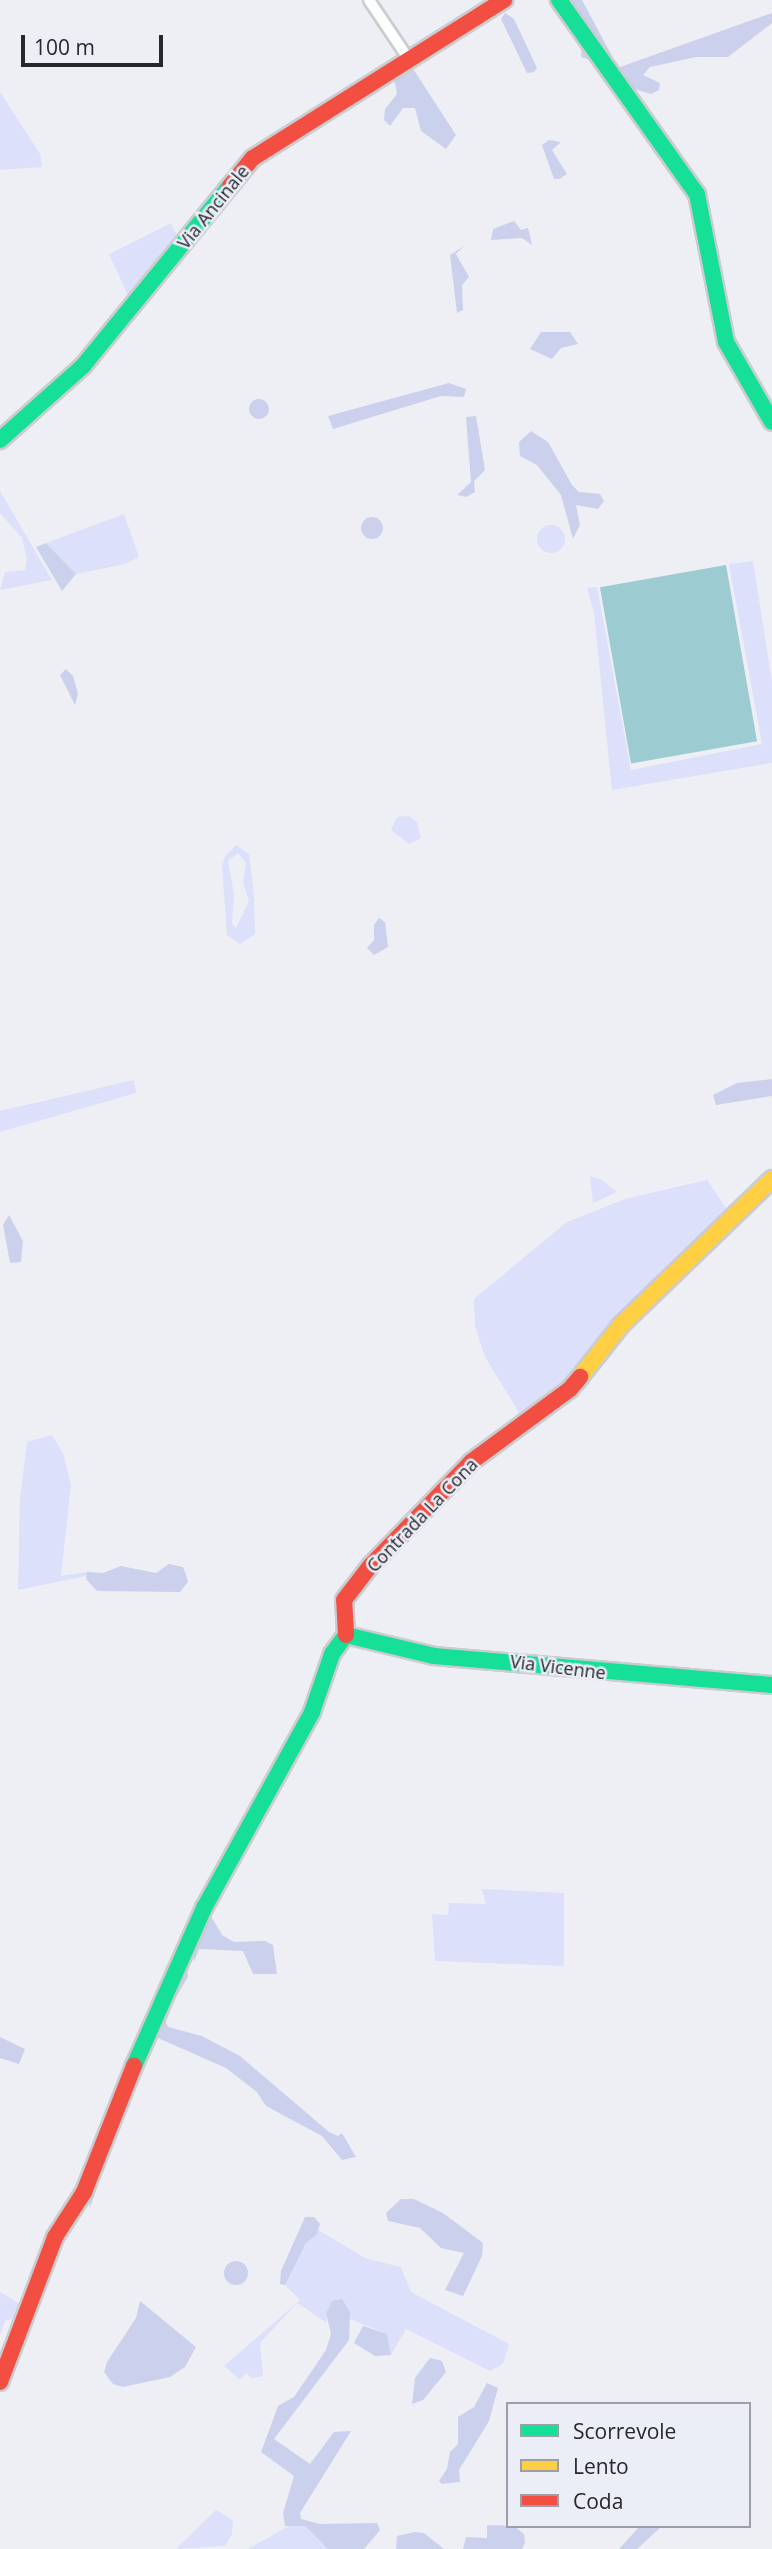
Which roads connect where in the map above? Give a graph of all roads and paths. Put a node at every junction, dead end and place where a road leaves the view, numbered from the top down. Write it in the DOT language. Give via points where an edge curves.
graph roads {
  1 [pos="369,0"];
  2 [pos="503,0"];
  3 [pos="559,0"];
  4 [pos="408,58"];
  5 [pos="772,422"];
  6 [pos="0,440"];
  7 [pos="772,1180"];
  8 [pos="346,1635"];
  9 [pos="772,1685"];
  10 [pos="0,2382"];
  1 -- 4 [label="street"];
  2 -- 4 [label="street, Via Ancinale"];
  3 -- 5 [label="street" via="697,194 726,342"];
  4 -- 6 [label="street, Via Ancinale" via="253,159 83,366"];
  7 -- 8 [label="street, Contrada La Cona" via="621,1325 570,1389 471,1462 371,1565 344,1600"];
  8 -- 9 [label="street, Via Vicenne" via="434,1656"];
  8 -- 10 [label="street" via="332,1654 312,1712 282,1771 204,1908 159,2001 84,2192 55,2236"];
}
